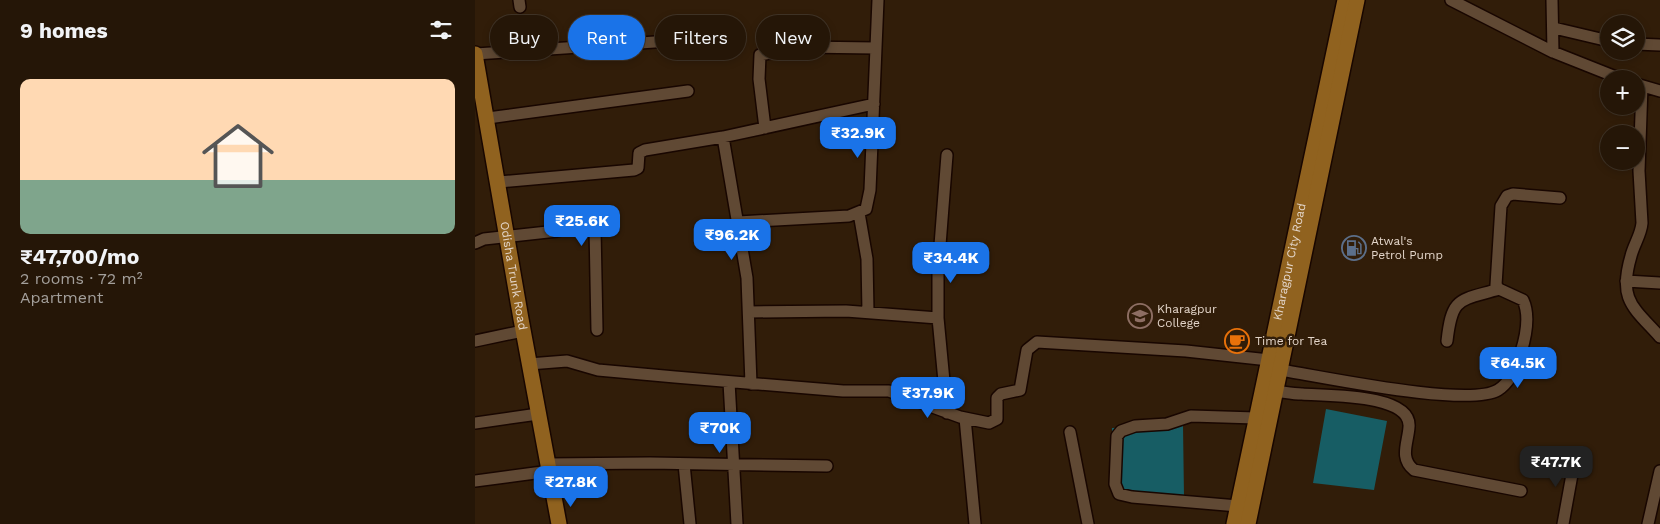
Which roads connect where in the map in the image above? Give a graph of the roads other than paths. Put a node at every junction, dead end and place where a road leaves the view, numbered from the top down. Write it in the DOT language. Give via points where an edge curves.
graph roads {
  1 [pos="877,0"];
  2 [pos="1345,0"];
  3 [pos="1357,0"];
  4 [pos="1451,0"];
  5 [pos="1552,0"];
  6 [pos="1554,28"];
  7 [pos="1600,39"];
  8 [pos="655,42"];
  9 [pos="1645,44"];
  10 [pos="1660,45"];
  11 [pos="875,48"];
  12 [pos="1553,52"];
  13 [pos="475,54"];
  14 [pos="1600,71"];
  15 [pos="1645,87"];
  16 [pos="688,91"];
  17 [pos="1660,91"];
  18 [pos="874,104"];
  19 [pos="1639,115"];
  20 [pos="487,118"];
  21 [pos="765,128"];
  22 [pos="723,137"];
  23 [pos="947,155"];
  24 [pos="499,182"];
  25 [pos="1560,198"];
  26 [pos="859,213"];
  27 [pos="738,222"];
  28 [pos="508,237"];
  29 [pos="475,243"];
  30 [pos="1626,281"];
  31 [pos="1660,283"];
  32 [pos="1499,289"];
  33 [pos="750,312"];
  34 [pos="868,312"];
  35 [pos="938,318"];
  36 [pos="597,330"];
  37 [pos="523,331"];
  38 [pos="1660,337"];
  39 [pos="475,341"];
  40 [pos="1447,341"];
  41 [pos="529,364"];
  42 [pos="1274,365"];
  43 [pos="729,382"];
  44 [pos="751,384"];
  45 [pos="1275,391"];
  46 [pos="947,413"];
  47 [pos="538,414"];
  48 [pos="965,418"];
  49 [pos="1256,418"];
  50 [pos="475,423"];
  51 [pos="1071,432"];
  52 [pos="1575,458"];
  53 [pos="685,464"];
  54 [pos="733,466"];
  55 [pos="827,466"];
  56 [pos="549,468"];
  57 [pos="1660,471"];
  58 [pos="475,481"];
  59 [pos="1521,491"];
  60 [pos="1238,506"];
  61 [pos="559,524"];
  62 [pos="690,524"];
  63 [pos="737,524"];
  64 [pos="975,524"];
  65 [pos="1088,524"];
  66 [pos="1234,524"];
  67 [pos="1248,524"];
  68 [pos="1563,524"];
  69 [pos="1649,524"];
  1 -- 11 [label="street"];
  2 -- 42 [label="main road, Kharagpur City Road"];
  3 -- 42 [label="main road"];
  4 -- 12 [label="street"];
  5 -- 6 [label="street"];
  6 -- 7 [label="street"];
  6 -- 12 [label="street"];
  8 -- 13 [label="street"];
  9 -- 10 [label="street"];
  11 -- 18 [label="street"];
  11 -- 21 [label="street" via="802,47 761,54 759,79"];
  12 -- 14 [label="street"];
  13 -- 20 [label="main road, Odisha Trunk Road"];
  15 -- 17 [label="street"];
  16 -- 20 [label="street"];
  18 -- 21 [label="street"];
  18 -- 26 [label="street" via="870,190 866,209"];
  19 -- 30 [label="street" via="1642,223"];
  20 -- 24 [label="main road, Odisha Trunk Road"];
  21 -- 22 [label="street"];
  22 -- 24 [label="street" via="645,150 639,153 638,168 634,170"];
  22 -- 27 [label="street"];
  23 -- 35 [label="street" via="938,271"];
  24 -- 28 [label="main road, Odisha Trunk Road"];
  25 -- 32 [label="street" via="1513,194 1503,200 1495,278"];
  26 -- 27 [label="street"];
  26 -- 34 [label="street" via="867,259"];
  27 -- 33 [label="street"];
  28 -- 29 [label="street"];
  28 -- 36 [label="street" via="593,224"];
  28 -- 37 [label="main road, Odisha Trunk Road"];
  30 -- 31 [label="street"];
  30 -- 38 [label="street" via="1631,305"];
  32 -- 40 [label="street" via="1458,303 1451,311"];
  32 -- 42 [label="street" via="1523,300 1527,325 1515,370 1497,391 1454,396 1388,388"];
  33 -- 34 [label="street"];
  33 -- 44 [label="street"];
  34 -- 35 [label="street"];
  35 -- 46 [label="street"];
  37 -- 39 [label="street"];
  37 -- 41 [label="main road, Odisha Trunk Road"];
  41 -- 43 [label="street" via="567,361 598,370"];
  41 -- 47 [label="main road, Odisha Trunk Road"];
  42 -- 45 [label="main road"];
  42 -- 48 [label="street" via="1186,351 1037,342 1027,350 1020,390 997,398 995,422"];
  42 -- 49 [label="main road, Kharagpur City Road"];
  43 -- 44 [label="street"];
  43 -- 54 [label="street"];
  44 -- 46 [label="street" via="889,391"];
  45 -- 59 [label="street" via="1343,394 1393,407 1408,417 1405,459 1414,470"];
  45 -- 67 [label="main road"];
  46 -- 48 [label="street"];
  47 -- 50 [label="street"];
  47 -- 56 [label="main road, Odisha Trunk Road"];
  48 -- 64 [label="street"];
  49 -- 60 [label="main road, Kharagpur City Road"];
  49 -- 60 [label="street" via="1191,416 1167,424 1135,426 1117,436 1115,484 1119,494"];
  51 -- 65 [label="street"];
  52 -- 68 [label="street"];
  53 -- 54 [label="street"];
  53 -- 56 [label="street"];
  53 -- 62 [label="street"];
  54 -- 55 [label="street"];
  54 -- 63 [label="street"];
  56 -- 58 [label="street"];
  56 -- 61 [label="main road, Odisha Trunk Road"];
  57 -- 69 [label="street"];
  60 -- 66 [label="main road, Kharagpur City Road"];
}
